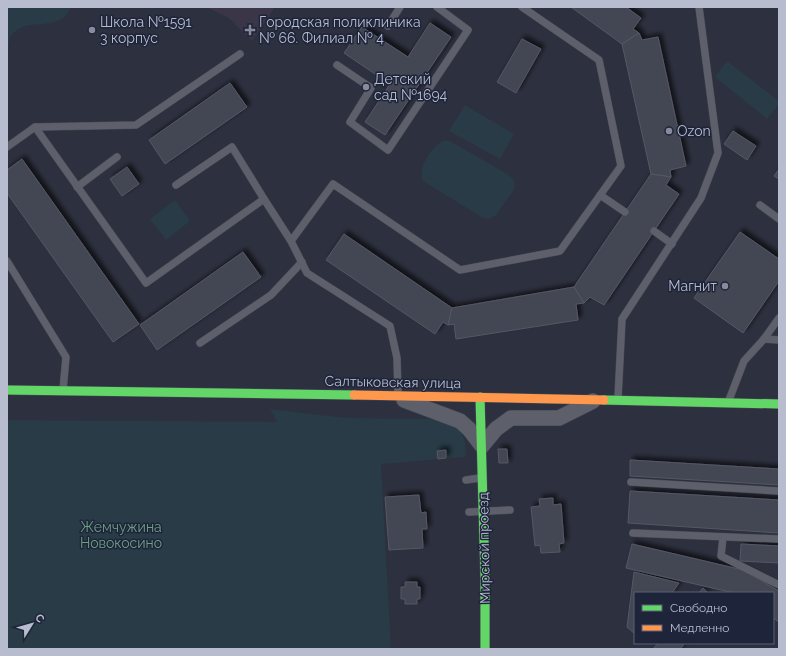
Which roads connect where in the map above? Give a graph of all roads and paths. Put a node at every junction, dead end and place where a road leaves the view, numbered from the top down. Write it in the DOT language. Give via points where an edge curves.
graph roads {
  1 [pos="400,7"];
  2 [pos="437,7"];
  3 [pos="522,7"];
  4 [pos="699,7"];
  5 [pos="388,26"];
  6 [pos="240,54"];
  7 [pos="337,65"];
  8 [pos="34,127"];
  9 [pos="7,147"];
  10 [pos="118,157"];
  11 [pos="176,185"];
  12 [pos="77,186"];
  13 [pos="600,195"];
  14 [pos="264,199"];
  15 [pos="760,205"];
  16 [pos="625,212"];
  17 [pos="779,219"];
  18 [pos="654,231"];
  19 [pos="291,241"];
  20 [pos="672,244"];
  21 [pos="7,261"];
  22 [pos="302,262"];
  23 [pos="779,318"];
  24 [pos="764,339"];
  25 [pos="779,340"];
  26 [pos="200,343"];
  27 [pos="7,390"];
  28 [pos="63,391"];
  29 [pos="395,396"];
  30 [pos="480,397"];
  31 [pos="596,400"];
  32 [pos="617,400"];
  33 [pos="728,402"];
  34 [pos="779,404"];
  35 [pos="482,446"];
  36 [pos="482,478"];
  37 [pos="466,480"];
  38 [pos="631,482"];
  39 [pos="779,491"];
  40 [pos="510,510"];
  41 [pos="484,511"];
  42 [pos="469,512"];
  43 [pos="633,533"];
  44 [pos="723,536"];
  45 [pos="779,539"];
  46 [pos="779,585"];
  47 [pos="487,644"];
  1 -- 5 [label="lane"];
  2 -- 7 [label="lane" via="468,30 388,150 350,122 371,88"];
  3 -- 13 [label="lane" via="599,60 621,166"];
  4 -- 20 [label="lane" via="718,153 701,198"];
  6 -- 8 [label="lane" via="136,125"];
  8 -- 9 [label="lane"];
  8 -- 12 [label="lane"];
  10 -- 12 [label="lane"];
  11 -- 14 [label="lane" via="232,147"];
  12 -- 14 [label="lane" via="146,283"];
  13 -- 16 [label="lane"];
  13 -- 19 [label="lane" via="560,251 460,270 333,184"];
  14 -- 19 [label="lane"];
  15 -- 17 [label="lane"];
  18 -- 20 [label="lane"];
  19 -- 22 [label="lane"];
  20 -- 32 [label="lane" via="622,319"];
  21 -- 28 [label="lane" via="66,357"];
  22 -- 26 [label="lane" via="270,295"];
  22 -- 29 [label="lane" via="307,273 390,326 397,358"];
  23 -- 24 [label="lane"];
  24 -- 25 [label="lane"];
  24 -- 33 [label="lane" via="744,361"];
  27 -- 28 [label="street, Салтыковская улица"];
  28 -- 29 [label="street, Салтыковская улица"];
  29 -- 30 [label="street, Салтыковская улица"];
  29 -- 35 [label="street" via="460,421"];
  30 -- 31 [label="street, Салтыковская улица"];
  30 -- 35 [label="street, Мирской проезд"];
  31 -- 32 [label="street, Салтыковская улица"];
  31 -- 35 [label="street" via="559,418 511,418 496,429"];
  32 -- 33 [label="street, Салтыковская улица"];
  33 -- 34 [label="street, Салтыковская улица"];
  35 -- 36 [label="street, Мирской проезд"];
  36 -- 37 [label="lane"];
  36 -- 41 [label="street, Мирской проезд"];
  38 -- 39 [label="lane"];
  40 -- 41 [label="lane"];
  41 -- 42 [label="lane"];
  41 -- 47 [label="street, Мирской проезд"];
  43 -- 44 [label="lane"];
  44 -- 45 [label="lane"];
  44 -- 46 [label="lane" via="721,556"];
}
